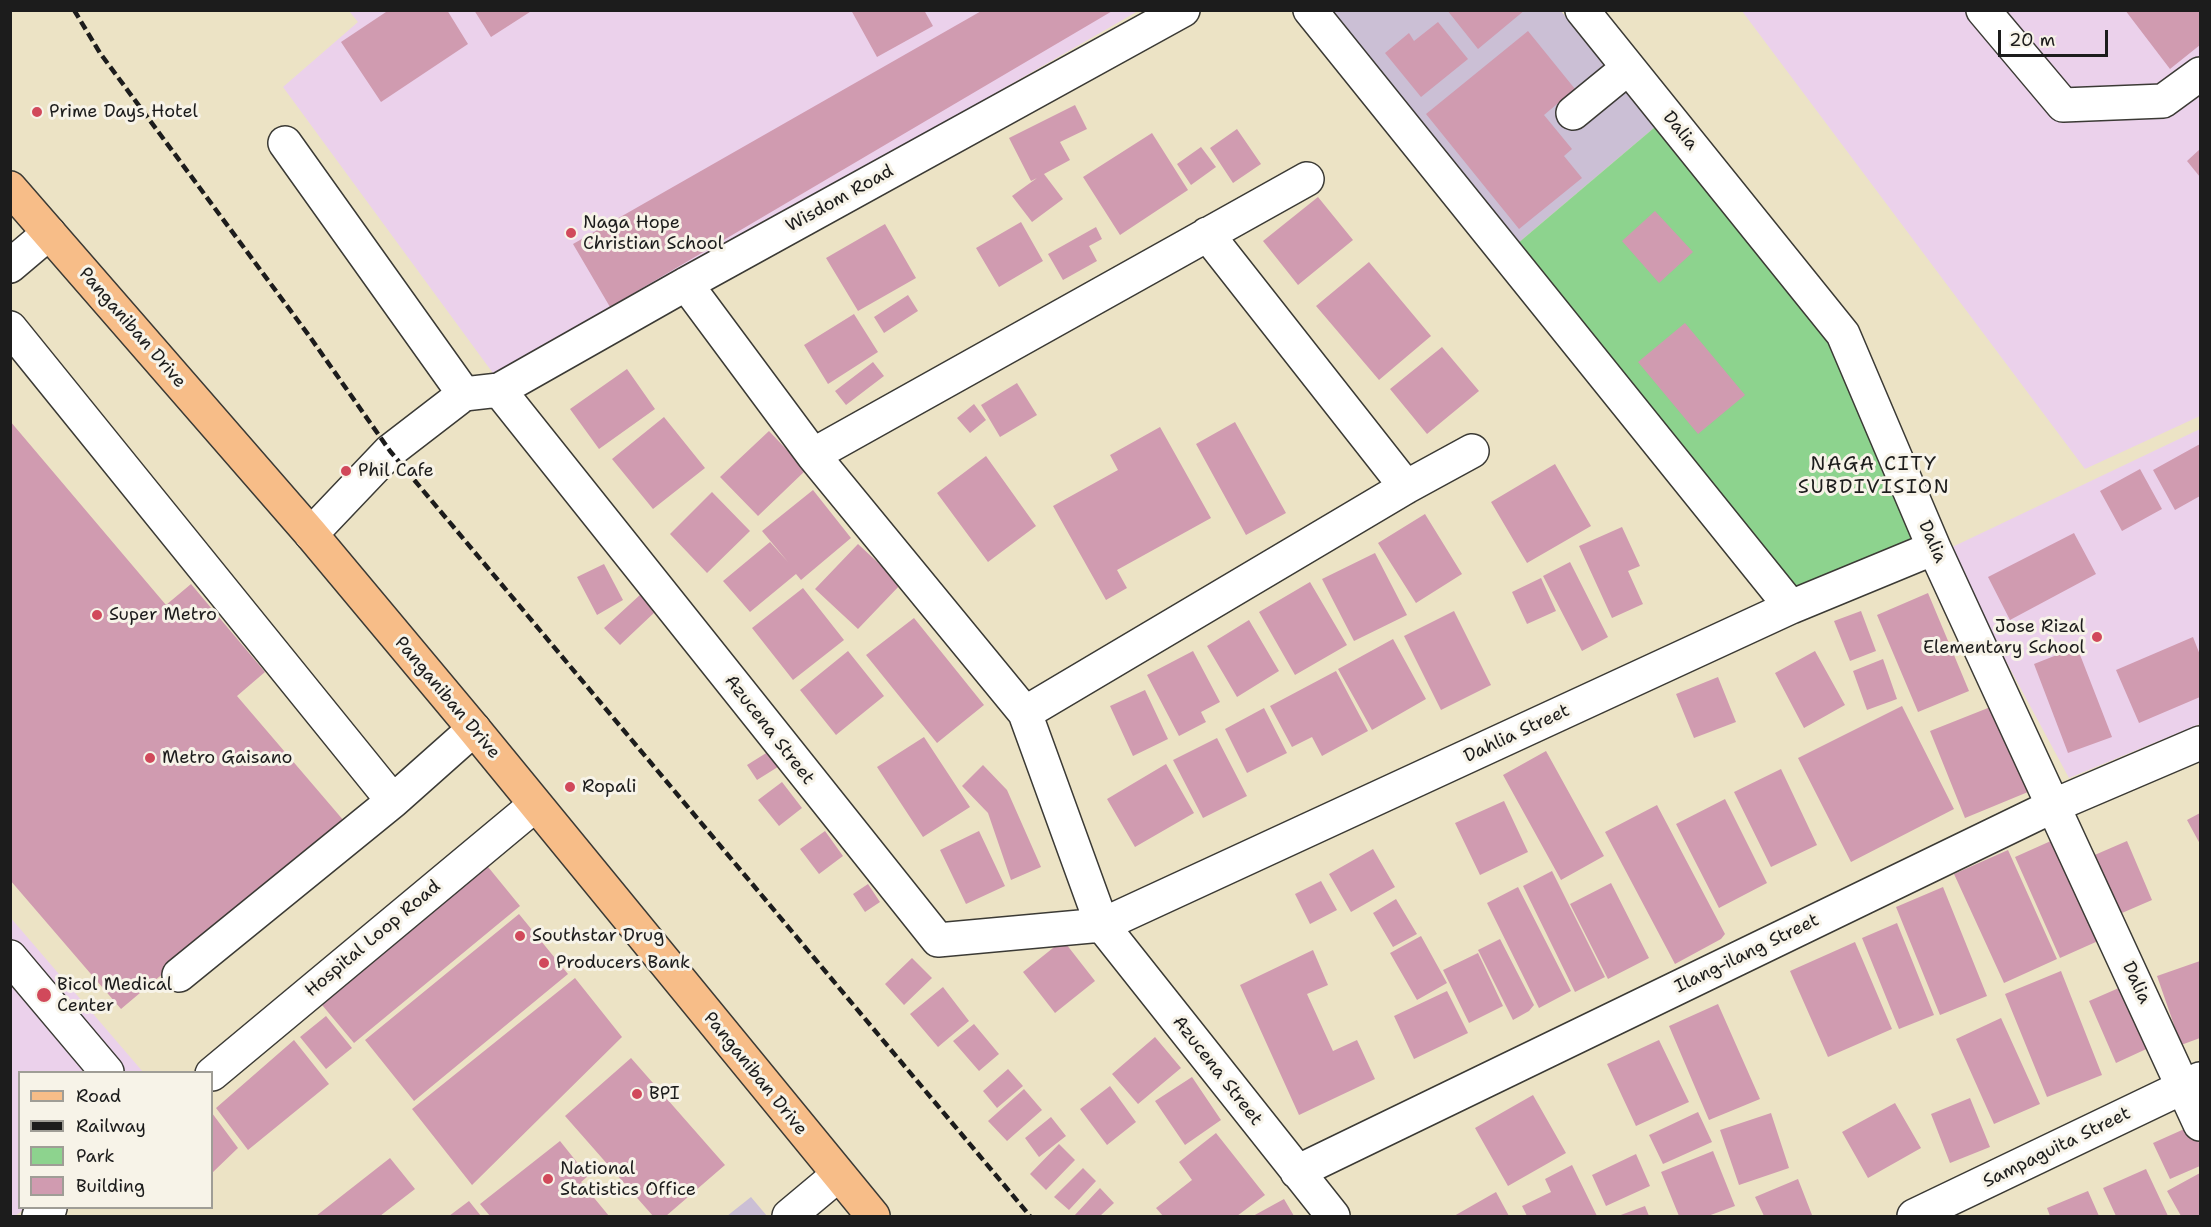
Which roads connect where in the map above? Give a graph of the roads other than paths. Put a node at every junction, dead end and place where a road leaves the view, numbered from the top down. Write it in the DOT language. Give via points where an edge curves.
graph roads {
  1 [pos="1183,10"];
  2 [pos="1310,10"];
  3 [pos="1582,10"];
  4 [pos="1983,10"];
  5 [pos="1628,68"];
  6 [pos="2200,74"];
  7 [pos="1573,113"];
  8 [pos="285,142"];
  9 [pos="1307,179"];
  10 [pos="10,188"];
  11 [pos="49,233"];
  12 [pos="1207,234"];
  13 [pos="10,266"];
  14 [pos="686,284"];
  15 [pos="10,328"];
  16 [pos="499,390"];
  17 [pos="464,394"];
  18 [pos="1472,451"];
  19 [pos="813,455"];
  20 [pos="1406,487"];
  21 [pos="311,534"];
  22 [pos="1934,548"];
  23 [pos="1791,607"];
  24 [pos="1025,713"];
  25 [pos="474,729"];
  26 [pos="2200,743"];
  27 [pos="393,801"];
  28 [pos="535,805"];
  29 [pos="2055,806"];
  30 [pos="1102,925"];
  31 [pos="10,957"];
  32 [pos="179,975"];
  33 [pos="106,1071"];
  34 [pos="213,1073"];
  35 [pos="2192,1083"];
  36 [pos="2200,1124"];
  37 [pos="1297,1172"];
  38 [pos="838,1175"];
  39 [pos="789,1216"];
  40 [pos="873,1216"];
  41 [pos="1333,1216"];
  42 [pos="1914,1216"];
  1 -- 14 [label="street, Wisdom Road"];
  2 -- 23 [label="street"];
  3 -- 5 [label="street, Dalia"];
  4 -- 6 [label="street" via="2063,105 2163,101"];
  5 -- 7 [label="street"];
  5 -- 22 [label="street, Dalia" via="1843,334"];
  8 -- 17 [label="street"];
  9 -- 12 [label="street"];
  10 -- 11 [label="main road, Panganiban Drive"];
  11 -- 13 [label="street"];
  11 -- 21 [label="main road, Panganiban Drive"];
  12 -- 19 [label="street"];
  12 -- 20 [label="street"];
  14 -- 16 [label="street, Wisdom Road"];
  14 -- 19 [label="street, Azucena Street"];
  15 -- 27 [label="street"];
  16 -- 17 [label="street"];
  16 -- 30 [label="street, Azucena Street" via="938,940"];
  17 -- 21 [label="street" via="390,451"];
  18 -- 20 [label="street"];
  19 -- 24 [label="street, Azucena Street"];
  20 -- 24 [label="street"];
  21 -- 25 [label="main road, Panganiban Drive"];
  22 -- 23 [label="street, Dahlia Street"];
  22 -- 29 [label="street, Dalia"];
  23 -- 30 [label="street, Dahlia Street"];
  24 -- 30 [label="street, Azucena Street"];
  25 -- 27 [label="street"];
  25 -- 28 [label="main road, Panganiban Drive"];
  26 -- 29 [label="street, Ilang-ilang Street"];
  27 -- 32 [label="street"];
  28 -- 34 [label="street, Hospital Loop Road"];
  28 -- 38 [label="main road, Panganiban Drive"];
  29 -- 35 [label="street, Dalia"];
  29 -- 37 [label="street, Ilang-ilang Street"];
  30 -- 37 [label="street, Azucena Street"];
  31 -- 33 [label="street"];
  35 -- 36 [label="street, Dalia"];
  35 -- 42 [label="street, Sampaguita Street"];
  37 -- 41 [label="street, Azucena Street"];
  38 -- 39 [label="street"];
  38 -- 40 [label="main road, Panganiban Drive"];
}
